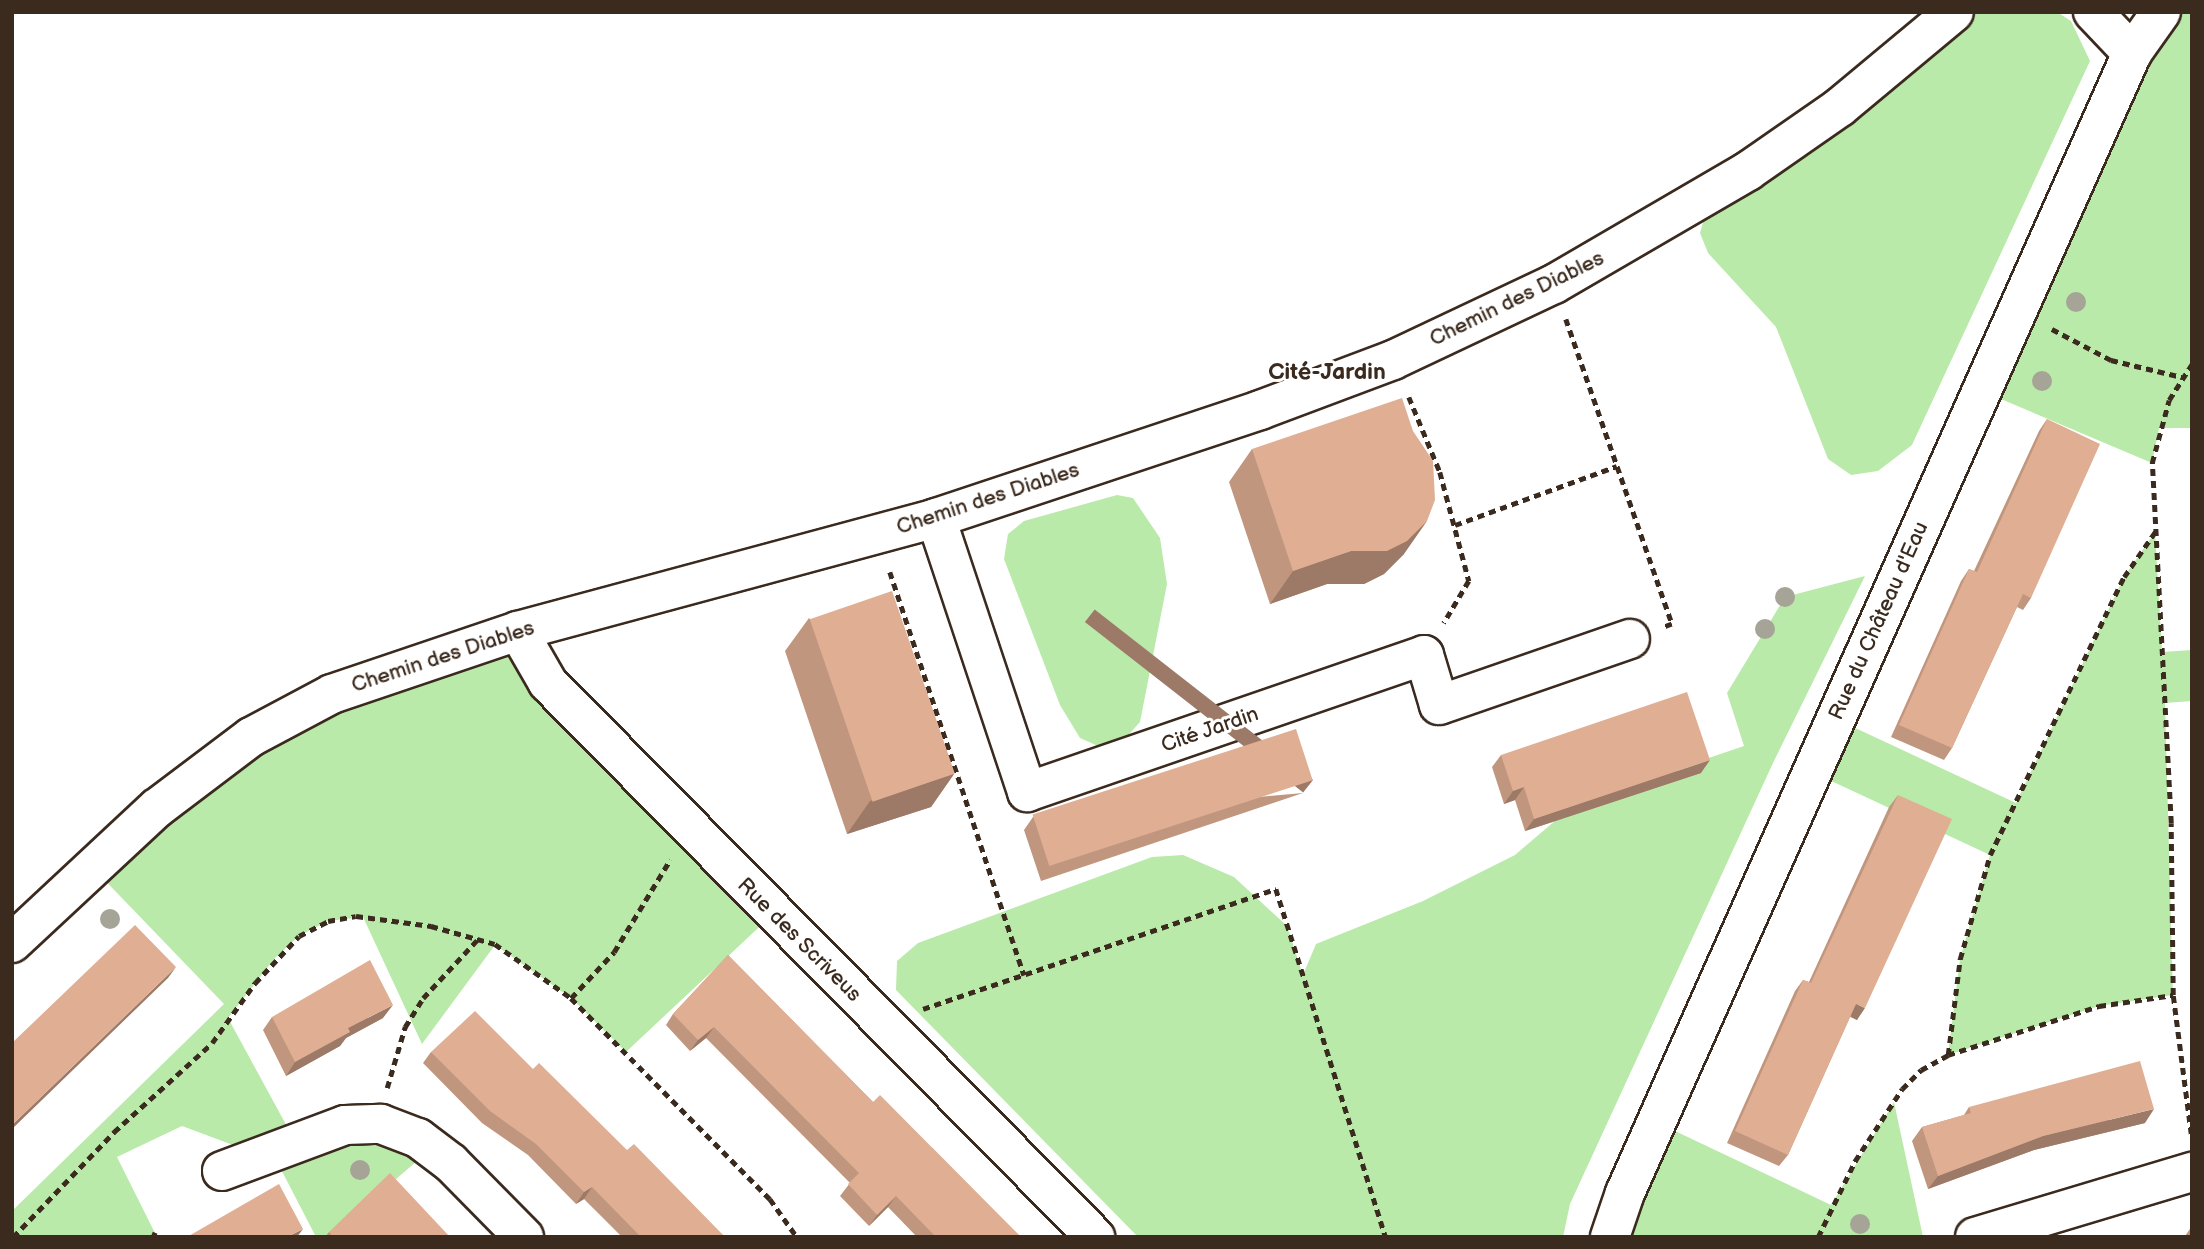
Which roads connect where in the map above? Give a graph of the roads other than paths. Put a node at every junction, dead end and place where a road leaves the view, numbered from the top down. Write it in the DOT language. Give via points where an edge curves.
graph roads {
  1 [pos="1954,12"];
  2 [pos="2094,12"];
  3 [pos="2161,12"];
  4 [pos="2132,53"];
  5 [pos="936,518"];
  6 [pos="518,631"];
  7 [pos="1630,639"];
  8 [pos="12,943"];
  9 [pos="222,1171"];
  10 [pos="2192,1172"];
  11 [pos="524,1237"];
  12 [pos="1095,1237"];
  13 [pos="1610,1237"];
  14 [pos="1975,1237"];
  1 -- 5 [label="street, Chemin des Diables" via="1840,107 1748,171 1554,284 1393,360"];
  2 -- 4 [label="street"];
  3 -- 4 [label="street, Rue du Château d'Eau"];
  4 -- 13 [label="street, Rue du Château d'Eau" via="1625,1193"];
  5 -- 6 [label="street, Chemin des Diables"];
  5 -- 7 [label="street, Cité Jardin" via="1027,792 1424,655 1439,705"];
  6 -- 8 [label="street, Chemin des Diables" via="332,694 251,737 157,808"];
  6 -- 12 [label="street, Rue des Scriveus" via="548,683"];
  9 -- 11 [label="street" via="345,1125 381,1124 418,1138 451,1163"];
  10 -- 14 [label="street"];
}
